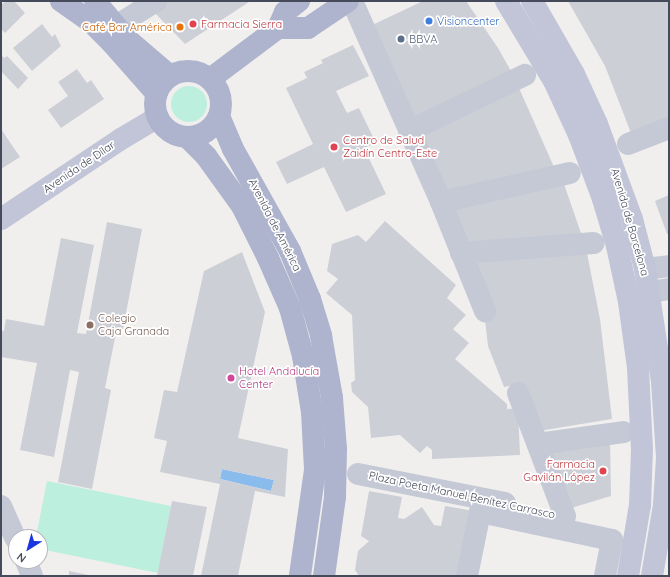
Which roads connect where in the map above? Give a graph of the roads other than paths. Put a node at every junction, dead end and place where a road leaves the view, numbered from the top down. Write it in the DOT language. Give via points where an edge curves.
graph roads {
  1 [pos="61,1"];
  2 [pos="95,1"];
  3 [pos="156,1"];
  4 [pos="299,1"];
  5 [pos="348,1"];
  6 [pos="352,1"];
  7 [pos="506,1"];
  8 [pos="532,1"];
  9 [pos="124,21"];
  10 [pos="278,28"];
  11 [pos="525,75"];
  12 [pos="170,76"];
  13 [pos="210,79"];
  14 [pos="157,94"];
  15 [pos="219,116"];
  16 [pos="158,117"];
  17 [pos="669,128"];
  18 [pos="409,131"];
  19 [pos="187,137"];
  20 [pos="628,144"];
  21 [pos="570,173"];
  22 [pos="441,202"];
  23 [pos="1,219"];
  24 [pos="594,243"];
  25 [pos="461,253"];
  26 [pos="669,266"];
  27 [pos="645,269"];
  28 [pos="659,291"];
  29 [pos="485,311"];
  30 [pos="518,393"];
  31 [pos="623,432"];
  32 [pos="538,444"];
  33 [pos="358,474"];
  34 [pos="641,483"];
  35 [pos="668,485"];
  36 [pos="1,506"];
  37 [pos="11,529"];
  38 [pos="300,576"];
  39 [pos="324,576"];
  40 [pos="468,576"];
  41 [pos="605,576"];
  42 [pos="628,576"];
  43 [pos="652,576"];
  1 -- 14 [label="main road" via="91,22"];
  2 -- 12 [label="main road" via="127,39"];
  3 -- 9 [label="street"];
  4 -- 10 [label="main road" via="285,12"];
  5 -- 10 [label="main road" via="308,28"];
  6 -- 18 [label="street"];
  7 -- 34 [label="main road, Avenida de Barcelona" via="554,81 579,135 617,246 629,302 638,368"];
  8 -- 27 [label="main road, Avenida de Barcelona" via="574,74 597,124 632,219"];
  10 -- 13 [label="main road"];
  11 -- 18 [label="street"];
  12 -- 13 [label="main road" via="189,71 204,74"];
  12 -- 14 [label="main road"];
  13 -- 15 [label="main road" via="221,97"];
  14 -- 16 [label="main road" via="155,104"];
  15 -- 19 [label="main road" via="206,132"];
  15 -- 39 [label="main road, Avenida de América" via="233,149 290,251 310,299 321,336 332,398 336,450 335,497"];
  16 -- 19 [label="main road" via="171,132"];
  16 -- 23 [label="main road, Avenida de Dílar"];
  17 -- 20 [label="street"];
  18 -- 22 [label="street"];
  19 -- 38 [label="main road, Avenida de América" via="206,156 242,206 290,308 312,412 314,470"];
  21 -- 22 [label="street"];
  22 -- 25 [label="street"];
  24 -- 25 [label="street"];
  25 -- 29 [label="street"];
  26 -- 27 [label="street"];
  27 -- 28 [label="main road, Avenida de Barcelona"];
  28 -- 35 [label="main road, Avenida de Barcelona"];
  30 -- 32 [label="street"];
  31 -- 32 [label="street"];
  32 -- 33 [label="street, Plaza Poeta Manuel Benítez Carrasco" via="565,516"];
  34 -- 35 [label="street"];
  34 -- 42 [label="main road, Avenida de Barcelona"];
  35 -- 43 [label="main road, Avenida de Barcelona"];
  36 -- 37 [label="street"];
  40 -- 41 [label="street, Plaza Poeta Manuel Benítez Carrasco" via="480,512 612,540"];
}
